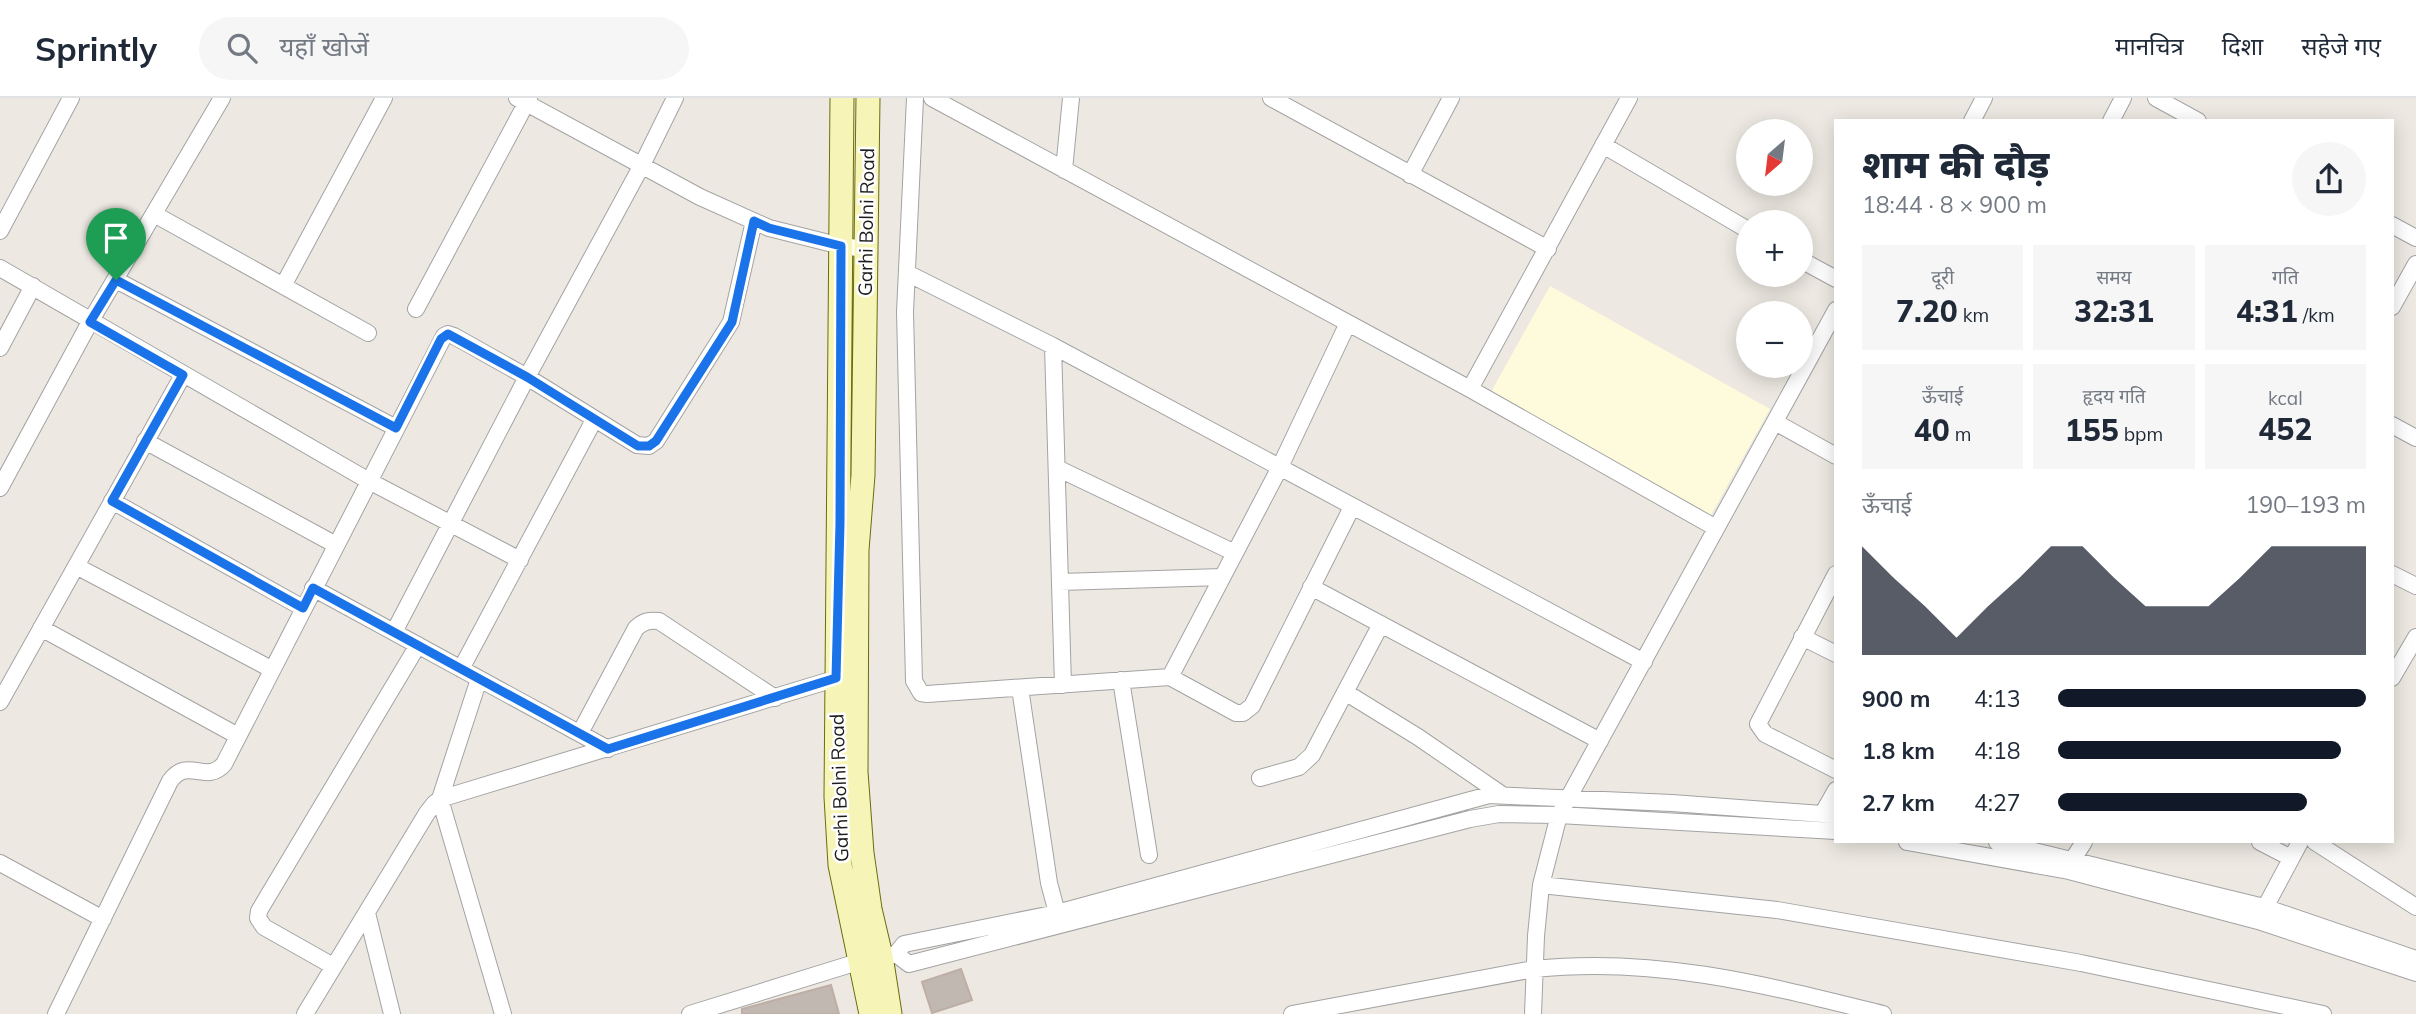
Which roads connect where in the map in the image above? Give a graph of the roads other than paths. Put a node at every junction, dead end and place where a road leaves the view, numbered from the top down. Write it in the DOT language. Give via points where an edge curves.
graph roads {
  1 [pos="71,98"];
  2 [pos="222,98"];
  3 [pos="384,98"];
  4 [pos="675,98"];
  5 [pos="842,98"];
  6 [pos="868,98"];
  7 [pos="915,98"];
  8 [pos="932,98"];
  9 [pos="1071,98"];
  10 [pos="1271,98"];
  11 [pos="1451,98"];
  12 [pos="1629,98"];
  13 [pos="2123,98"];
  14 [pos="2156,98"];
  15 [pos="524,100"];
  16 [pos="1979,100"];
  17 [pos="1973,119"];
  18 [pos="2112,119"];
  19 [pos="2194,119"];
  20 [pos="1603,145"];
  21 [pos="642,166"];
  22 [pos="1064,170"];
  23 [pos="1410,175"];
  24 [pos="154,214"];
  25 [pos="754,221"];
  26 [pos="1736,223"];
  27 [pos="2394,226"];
  28 [pos="0,231"];
  29 [pos="2416,238"];
  30 [pos="841,246"];
  31 [pos="866,249"];
  32 [pos="1548,249"];
  33 [pos="2416,264"];
  34 [pos="1813,267"];
  35 [pos="0,268"];
  36 [pos="906,272"];
  37 [pos="1834,278"];
  38 [pos="116,280"];
  39 [pos="33,286"];
  40 [pos="283,286"];
  41 [pos="2394,303"];
  42 [pos="416,309"];
  43 [pos="1834,314"];
  44 [pos="90,322"];
  45 [pos="1348,323"];
  46 [pos="368,333"];
  47 [pos="1053,346"];
  48 [pos="0,348"];
  49 [pos="183,375"];
  50 [pos="527,377"];
  51 [pos="1470,389"];
  52 [pos="594,420"];
  53 [pos="1774,422"];
  54 [pos="2394,426"];
  55 [pos="396,428"];
  56 [pos="2416,438"];
  57 [pos="145,441"];
  58 [pos="1834,455"];
  59 [pos="1057,468"];
  60 [pos="1279,469"];
  61 [pos="369,481"];
  62 [pos="0,488"];
  63 [pos="112,501"];
  64 [pos="1352,508"];
  65 [pos="452,523"];
  66 [pos="1716,528"];
  67 [pos="335,545"];
  68 [pos="1235,553"];
  69 [pos="520,560"];
  70 [pos="76,566"];
  71 [pos="2394,575"];
  72 [pos="1223,577"];
  73 [pos="1834,578"];
  74 [pos="1060,582"];
  75 [pos="2416,586"];
  76 [pos="1311,587"];
  77 [pos="313,588"];
  78 [pos="303,608"];
  79 [pos="1381,624"];
  80 [pos="41,628"];
  81 [pos="394,632"];
  82 [pos="1802,637"];
  83 [pos="2416,637"];
  84 [pos="418,645"];
  85 [pos="1834,653"];
  86 [pos="1643,662"];
  87 [pos="2409,665"];
  88 [pos="461,668"];
  89 [pos="271,669"];
  90 [pos="846,676"];
  91 [pos="2394,676"];
  92 [pos="1170,677"];
  93 [pos="479,678"];
  94 [pos="1121,680"];
  95 [pos="1063,685"];
  96 [pos="1020,688"];
  97 [pos="1345,692"];
  98 [pos="775,698"];
  99 [pos="0,702"];
  100 [pos="580,733"];
  101 [pos="238,736"];
  102 [pos="1600,741"];
  103 [pos="608,749"];
  104 [pos="1834,769"];
  105 [pos="1260,778"];
  106 [pos="1501,794"];
  107 [pos="1834,797"];
  108 [pos="440,799"];
  109 [pos="1567,799"];
  110 [pos="1829,814"];
  111 [pos="1559,815"];
  112 [pos="1834,831"];
  113 [pos="1912,843"];
  114 [pos="2001,843"];
  115 [pos="2083,843"];
  116 [pos="2262,843"];
  117 [pos="2299,843"];
  118 [pos="2317,843"];
  119 [pos="1149,855"];
  120 [pos="2291,858"];
  121 [pos="2073,859"];
  122 [pos="2,870"];
  123 [pos="1541,885"];
  124 [pos="2416,907"];
  125 [pos="367,913"];
  126 [pos="1057,913"];
  127 [pos="2261,914"];
  128 [pos="103,919"];
  129 [pos="879,957"];
  130 [pos="2416,959"];
  131 [pos="333,966"];
  132 [pos="1534,969"];
  133 [pos="2416,973"];
  134 [pos="56,1014"];
  135 [pos="305,1014"];
  136 [pos="392,1014"];
  137 [pos="503,1014"];
  138 [pos="690,1014"];
  139 [pos="871,1014"];
  140 [pos="890,1014"];
  141 [pos="1292,1014"];
  142 [pos="1533,1014"];
  143 [pos="1883,1014"];
  144 [pos="2323,1014"];
  1 -- 28 [label="street"];
  2 -- 24 [label="street"];
  3 -- 40 [label="street"];
  4 -- 21 [label="street"];
  5 -- 30 [label="main road, Garhi Bolni Road"];
  6 -- 31 [label="main road, Garhi Bolni Road"];
  7 -- 36 [label="street"];
  8 -- 22 [label="street"];
  9 -- 22 [label="street"];
  10 -- 23 [label="street"];
  11 -- 23 [label="street"];
  12 -- 20 [label="street"];
  13 -- 18 [label="street"];
  14 -- 19 [label="street"];
  15 -- 21 [label="street"];
  15 -- 42 [label="street"];
  16 -- 17 [label="street"];
  20 -- 26 [label="street"];
  20 -- 32 [label="street"];
  21 -- 25 [label="street"];
  21 -- 50 [label="street"];
  22 -- 45 [label="street"];
  23 -- 32 [label="street"];
  24 -- 38 [label="street"];
  24 -- 40 [label="street"];
  25 -- 30 [label="street"];
  25 -- 52 [label="street" via="732,322 656,441 638,446"];
  27 -- 29 [label="street"];
  30 -- 31 [label="street"];
  30 -- 90 [label="main road, Garhi Bolni Road" via="840,509"];
  31 -- 90 [label="main road, Garhi Bolni Road" via="863,475"];
  32 -- 51 [label="street"];
  33 -- 41 [label="street"];
  34 -- 37 [label="street"];
  35 -- 39 [label="street"];
  36 -- 47 [label="street"];
  36 -- 96 [label="street" via="914,681 921,693 927,694"];
  38 -- 44 [label="street"];
  38 -- 55 [label="street"];
  39 -- 44 [label="street"];
  39 -- 48 [label="street"];
  40 -- 46 [label="street"];
  43 -- 53 [label="street"];
  44 -- 49 [label="street"];
  44 -- 62 [label="street"];
  45 -- 51 [label="street"];
  45 -- 60 [label="street"];
  47 -- 59 [label="street"];
  47 -- 60 [label="street"];
  49 -- 57 [label="street"];
  49 -- 61 [label="street"];
  50 -- 52 [label="street"];
  50 -- 55 [label="street" via="448,334 441,339"];
  50 -- 65 [label="street"];
  51 -- 66 [label="street"];
  52 -- 69 [label="street"];
  53 -- 58 [label="street"];
  53 -- 66 [label="street"];
  54 -- 56 [label="street"];
  55 -- 61 [label="street"];
  57 -- 63 [label="street"];
  57 -- 67 [label="street"];
  59 -- 68 [label="street"];
  59 -- 74 [label="street"];
  60 -- 64 [label="street"];
  60 -- 68 [label="street"];
  61 -- 65 [label="street"];
  61 -- 67 [label="street"];
  63 -- 70 [label="street"];
  63 -- 78 [label="street"];
  64 -- 76 [label="street"];
  64 -- 86 [label="street"];
  65 -- 69 [label="street"];
  65 -- 81 [label="street"];
  66 -- 86 [label="street"];
  67 -- 77 [label="street"];
  68 -- 72 [label="street"];
  69 -- 88 [label="street"];
  70 -- 80 [label="street"];
  70 -- 89 [label="street"];
  71 -- 75 [label="street"];
  72 -- 74 [label="street"];
  72 -- 92 [label="street"];
  73 -- 82 [label="street"];
  74 -- 95 [label="street"];
  76 -- 79 [label="street"];
  76 -- 92 [label="street" via="1248,711 1236,713"];
  77 -- 78 [label="street"];
  77 -- 81 [label="street"];
  78 -- 89 [label="street"];
  79 -- 97 [label="street"];
  79 -- 102 [label="street"];
  80 -- 99 [label="street"];
  80 -- 101 [label="street"];
  81 -- 84 [label="street"];
  82 -- 85 [label="street"];
  82 -- 104 [label="street" via="1758,724 1765,734"];
  83 -- 87 [label="street"];
  84 -- 88 [label="street"];
  84 -- 131 [label="street" via="258,911 264,927"];
  86 -- 102 [label="street"];
  87 -- 91 [label="street"];
  88 -- 93 [label="street"];
  89 -- 101 [label="street"];
  90 -- 98 [label="street"];
  90 -- 129 [label="main road, Garhi Bolni Road" via="837,836 840,865"];
  92 -- 94 [label="street"];
  93 -- 100 [label="street"];
  93 -- 108 [label="street"];
  94 -- 95 [label="street"];
  94 -- 119 [label="street"];
  95 -- 96 [label="street"];
  96 -- 126 [label="street"];
  97 -- 105 [label="street" via="1306,762"];
  97 -- 106 [label="street"];
  98 -- 100 [label="street" via="659,621 650,620 636,628"];
  98 -- 103 [label="street"];
  100 -- 103 [label="street"];
  101 -- 128 [label="street" via="218,772 186,769 174,775"];
  102 -- 109 [label="street"];
  103 -- 108 [label="street"];
  106 -- 109 [label="street"];
  106 -- 126 [label="street"];
  107 -- 110 [label="street"];
  108 -- 125 [label="street"];
  108 -- 137 [label="street"];
  109 -- 110 [label="street"];
  109 -- 111 [label="street"];
  111 -- 112 [label="street"];
  111 -- 123 [label="street"];
  111 -- 129 [label="street" via="1499,814 1470,819 909,964"];
  113 -- 127 [label="street"];
  114 -- 121 [label="street"];
  115 -- 121 [label="street"];
  116 -- 120 [label="street"];
  117 -- 120 [label="street"];
  118 -- 124 [label="street"];
  120 -- 127 [label="street"];
  121 -- 127 [label="street"];
  122 -- 128 [label="street"];
  123 -- 132 [label="street"];
  123 -- 144 [label="street" via="1777,910 2081,963"];
  125 -- 131 [label="street"];
  125 -- 136 [label="street"];
  126 -- 129 [label="street" via="904,944"];
  127 -- 130 [label="street"];
  127 -- 133 [label="street"];
  128 -- 134 [label="street"];
  129 -- 138 [label="street"];
  129 -- 139 [label="main road, Garhi Bolni Road"];
  129 -- 140 [label="main road, Garhi Bolni Road"];
  131 -- 135 [label="street"];
  132 -- 141 [label="street"];
  132 -- 142 [label="street"];
  132 -- 143 [label="street" via="1567,965 1680,970 1765,984"];
}
